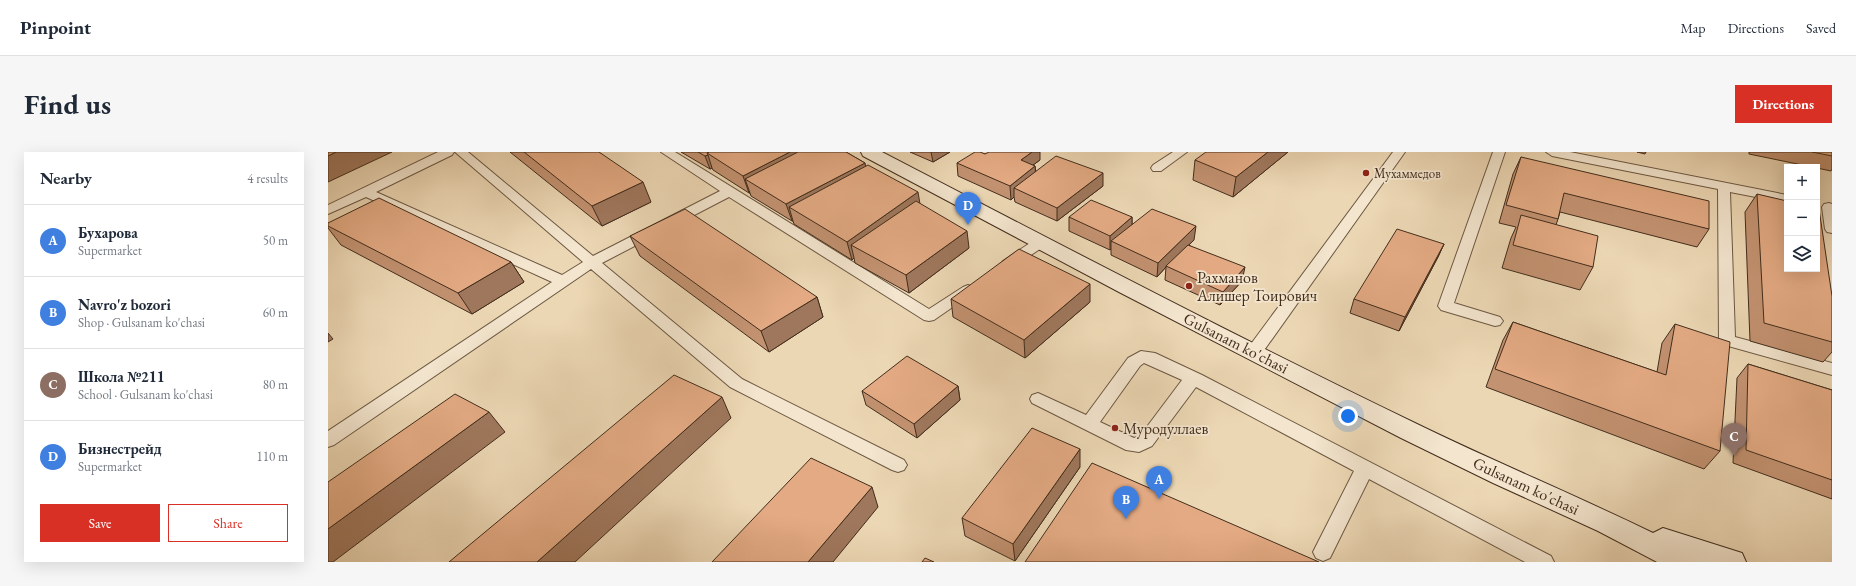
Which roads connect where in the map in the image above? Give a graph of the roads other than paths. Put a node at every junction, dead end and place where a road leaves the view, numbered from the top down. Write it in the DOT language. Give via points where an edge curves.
graph roads {
  1 [pos="448,152"];
  2 [pos="461,152"];
  3 [pos="667,152"];
  4 [pos="869,152"];
  5 [pos="1181,152"];
  6 [pos="1399,152"];
  7 [pos="1499,152"];
  8 [pos="1552,152"];
  9 [pos="1157,168"];
  10 [pos="1724,187"];
  11 [pos="730,191"];
  12 [pos="366,192"];
  13 [pos="1784,198"];
  14 [pos="1826,206"];
  15 [pos="328,210"];
  16 [pos="1832,229"];
  17 [pos="1041,242"];
  18 [pos="592,262"];
  19 [pos="995,272"];
  20 [pos="982,281"];
  21 [pos="564,282"];
  22 [pos="1495,321"];
  23 [pos="1254,352"];
  24 [pos="1832,370"];
  25 [pos="1196,379"];
  26 [pos="1038,399"];
  27 [pos="1089,424"];
  28 [pos="328,440"];
  29 [pos="898,465"];
  30 [pos="1365,468"];
  31 [pos="1607,523"];
  32 [pos="1323,552"];
  33 [pos="1544,562"];
  34 [pos="1683,562"];
  35 [pos="1732,562"];
  1 -- 12 [label="lane"];
  2 -- 18 [label="lane"];
  3 -- 11 [label="lane"];
  4 -- 17 [label="main road, Gulsanam ko'chasi"];
  5 -- 9 [label="lane"];
  6 -- 23 [label="lane"];
  7 -- 22 [label="lane" via="1446,306"];
  8 -- 10 [label="lane"];
  10 -- 13 [label="lane"];
  10 -- 24 [label="lane" via="1727,340"];
  11 -- 18 [label="lane"];
  11 -- 20 [label="lane" via="929,316"];
  12 -- 15 [label="lane"];
  12 -- 21 [label="lane"];
  14 -- 16 [label="lane"];
  17 -- 19 [label="lane"];
  17 -- 23 [label="main road, Gulsanam ko'chasi"];
  18 -- 21 [label="lane"];
  18 -- 29 [label="lane" via="736,383"];
  21 -- 28 [label="lane"];
  23 -- 31 [label="main road, Gulsanam ko'chasi" via="1502,476"];
  25 -- 27 [label="lane" via="1188,384 1146,441 1139,445 1132,445"];
  25 -- 27 [label="lane" via="1149,357 1141,357 1134,362"];
  25 -- 30 [label="lane"];
  26 -- 27 [label="lane"];
  30 -- 32 [label="lane"];
  30 -- 33 [label="lane"];
  31 -- 34 [label="main road, Gulsanam ko'chasi"];
  31 -- 35 [label="main road, Gulsanam ko'chasi"];
}
